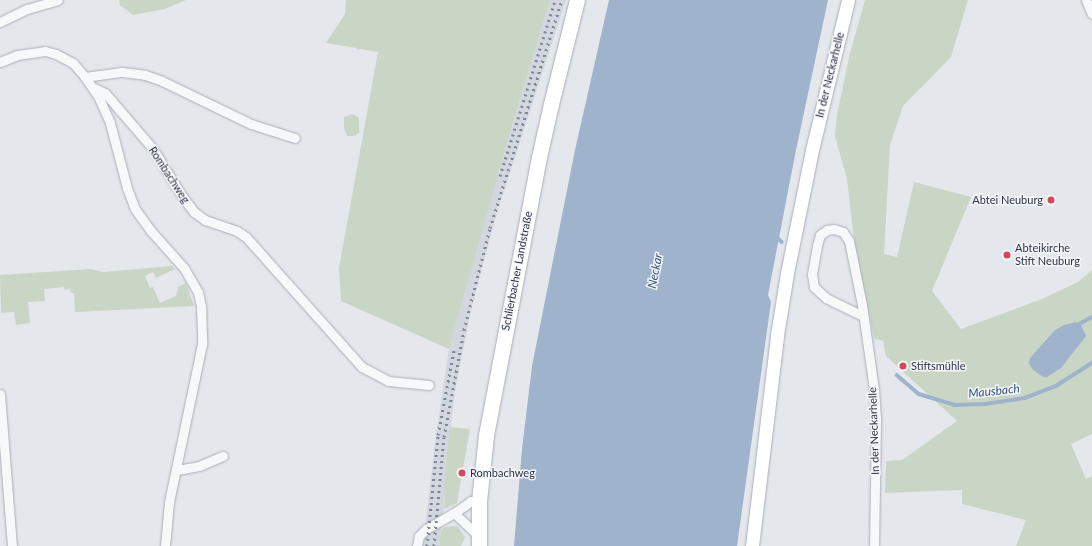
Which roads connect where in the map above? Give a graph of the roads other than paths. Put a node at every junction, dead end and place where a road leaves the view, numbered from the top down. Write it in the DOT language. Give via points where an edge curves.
graph roads {
  1 [pos="58,0"];
  2 [pos="578,0"];
  3 [pos="848,0"];
  4 [pos="1086,0"];
  5 [pos="1092,14"];
  6 [pos="0,22"];
  7 [pos="0,62"];
  8 [pos="85,77"];
  9 [pos="92,87"];
  10 [pos="295,138"];
  11 [pos="862,316"];
  12 [pos="429,385"];
  13 [pos="0,394"];
  14 [pos="223,456"];
  15 [pos="176,470"];
  16 [pos="479,501"];
  17 [pos="454,513"];
  18 [pos="479,541"];
  19 [pos="12,546"];
  20 [pos="164,546"];
  21 [pos="417,546"];
  22 [pos="752,546"];
  23 [pos="874,546"];
  1 -- 6 [label="street" via="27,9"];
  2 -- 16 [label="main road, Schlierbacher Landstraße" via="551,104 519,254 486,435"];
  3 -- 22 [label="main road, In der Neckarhelle" via="812,150 787,273 777,335"];
  4 -- 5 [label="street"];
  7 -- 8 [label="street, Rombachweg" via="31,52 45,52 56,54 73,63"];
  8 -- 9 [label="street, Rombachweg"];
  8 -- 10 [label="street" via="122,72 145,75 251,124"];
  9 -- 12 [label="street, Rombachweg" via="105,93 153,149 194,212 205,220 237,231 246,237 362,367 388,381"];
  9 -- 15 [label="street" via="110,123 135,209 187,272 196,287 200,301 202,344"];
  11 -- 11 [label="street, In der Neckarhelle" via="849,241 843,232 830,229 820,236 813,265 812,284 816,291 826,298"];
  11 -- 23 [label="street, In der Neckarhelle" via="874,389"];
  13 -- 19 [label="street"];
  14 -- 15 [label="street" via="199,466"];
  15 -- 20 [label="street"];
  16 -- 17 [label="street" via="471,501"];
  16 -- 18 [label="main road, Schlierbacher Landstraße"];
  17 -- 18 [label="street"];
  17 -- 21 [label="street" via="422,532"];
}
